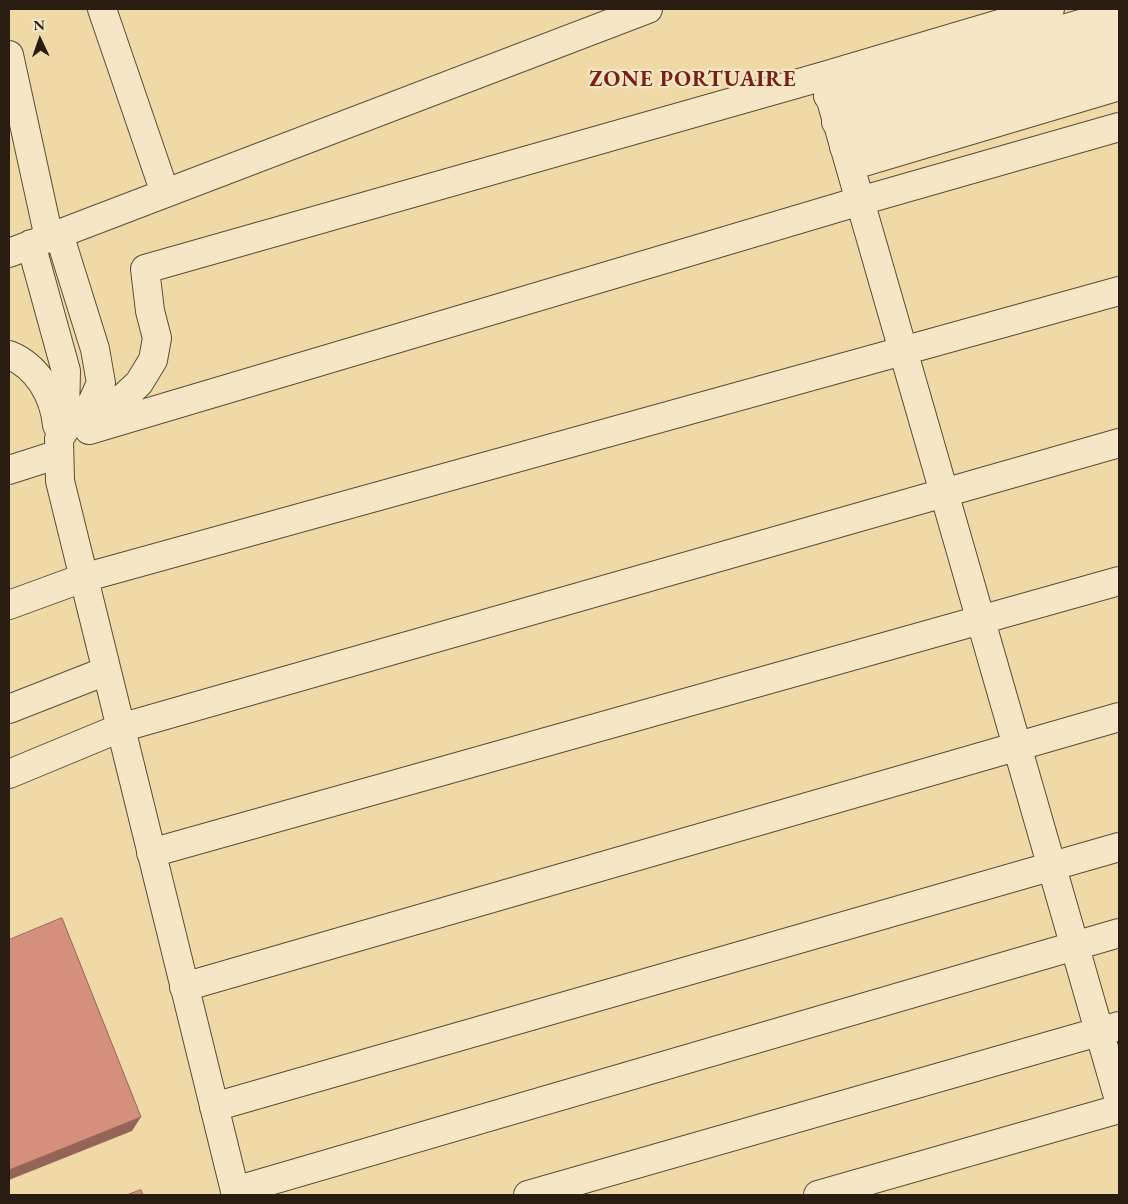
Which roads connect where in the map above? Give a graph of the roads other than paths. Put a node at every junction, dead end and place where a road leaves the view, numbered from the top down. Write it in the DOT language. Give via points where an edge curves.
graph roads {
  1 [pos="102,9"];
  2 [pos="648,9"];
  3 [pos="1050,9"];
  4 [pos="1119,13"];
  5 [pos="1119,38"];
  6 [pos="9,55"];
  7 [pos="1119,65"];
  8 [pos="826,86"];
  9 [pos="1119,86"];
  10 [pos="1119,104"];
  11 [pos="1119,127"];
  12 [pos="849,164"];
  13 [pos="165,193"];
  14 [pos="37,242"];
  15 [pos="1119,292"];
  16 [pos="903,351"];
  17 [pos="9,355"];
  18 [pos="148,369"];
  19 [pos="101,383"];
  20 [pos="87,414"];
  21 [pos="1119,443"];
  22 [pos="59,447"];
  23 [pos="9,470"];
  24 [pos="944,493"];
  25 [pos="83,578"];
  26 [pos="1119,581"];
  27 [pos="9,605"];
  28 [pos="980,620"];
  29 [pos="106,671"];
  30 [pos="9,709"];
  31 [pos="1119,717"];
  32 [pos="120,728"];
  33 [pos="1017,746"];
  34 [pos="9,774"];
  35 [pos="1119,847"];
  36 [pos="151,853"];
  37 [pos="1052,866"];
  38 [pos="1119,933"];
  39 [pos="1075,946"];
  40 [pos="184,987"];
  41 [pos="1109,1029"];
  42 [pos="1119,1100"];
  43 [pos="214,1107"];
  44 [pos="1119,1109"];
  45 [pos="235,1193"];
  46 [pos="528,1195"];
  47 [pos="818,1195"];
  1 -- 13 [label="lane"];
  2 -- 13 [label="lane"];
  3 -- 8 [label="lane"];
  4 -- 8 [label="lane"];
  5 -- 12 [label="lane"];
  6 -- 14 [label="lane"];
  7 -- 12 [label="lane"];
  8 -- 12 [label="lane"];
  8 -- 18 [label="lane" via="145,269 157,338"];
  9 -- 12 [label="lane"];
  10 -- 12 [label="lane"];
  11 -- 12 [label="lane"];
  12 -- 16 [label="lane"];
  12 -- 22 [label="lane"];
  13 -- 14 [label="lane"];
  14 -- 19 [label="lane" via="95,349"];
  14 -- 22 [label="lane" via="66,371 66,417"];
  15 -- 16 [label="lane"];
  16 -- 24 [label="lane"];
  16 -- 25 [label="lane"];
  17 -- 22 [label="lane" via="23,360 46,389 56,417"];
  18 -- 19 [label="lane" via="127,382"];
  18 -- 20 [label="lane" via="124,398"];
  19 -- 20 [label="lane"];
  20 -- 22 [label="lane" via="68,425"];
  21 -- 24 [label="lane"];
  22 -- 23 [label="lane"];
  22 -- 25 [label="lane" via="62,493"];
  24 -- 28 [label="lane"];
  24 -- 32 [label="lane"];
  25 -- 27 [label="lane"];
  25 -- 29 [label="lane"];
  26 -- 28 [label="lane"];
  28 -- 33 [label="lane"];
  28 -- 36 [label="lane"];
  29 -- 30 [label="lane"];
  29 -- 32 [label="lane"];
  31 -- 33 [label="lane"];
  32 -- 34 [label="lane"];
  32 -- 36 [label="lane"];
  33 -- 37 [label="lane"];
  33 -- 40 [label="lane"];
  35 -- 37 [label="lane"];
  36 -- 40 [label="lane"];
  37 -- 39 [label="lane"];
  37 -- 43 [label="lane"];
  38 -- 39 [label="lane"];
  39 -- 41 [label="lane"];
  39 -- 45 [label="lane"];
  40 -- 43 [label="lane"];
  41 -- 42 [label="lane"];
  41 -- 46 [label="lane"];
  43 -- 45 [label="lane"];
  44 -- 47 [label="lane"];
}
